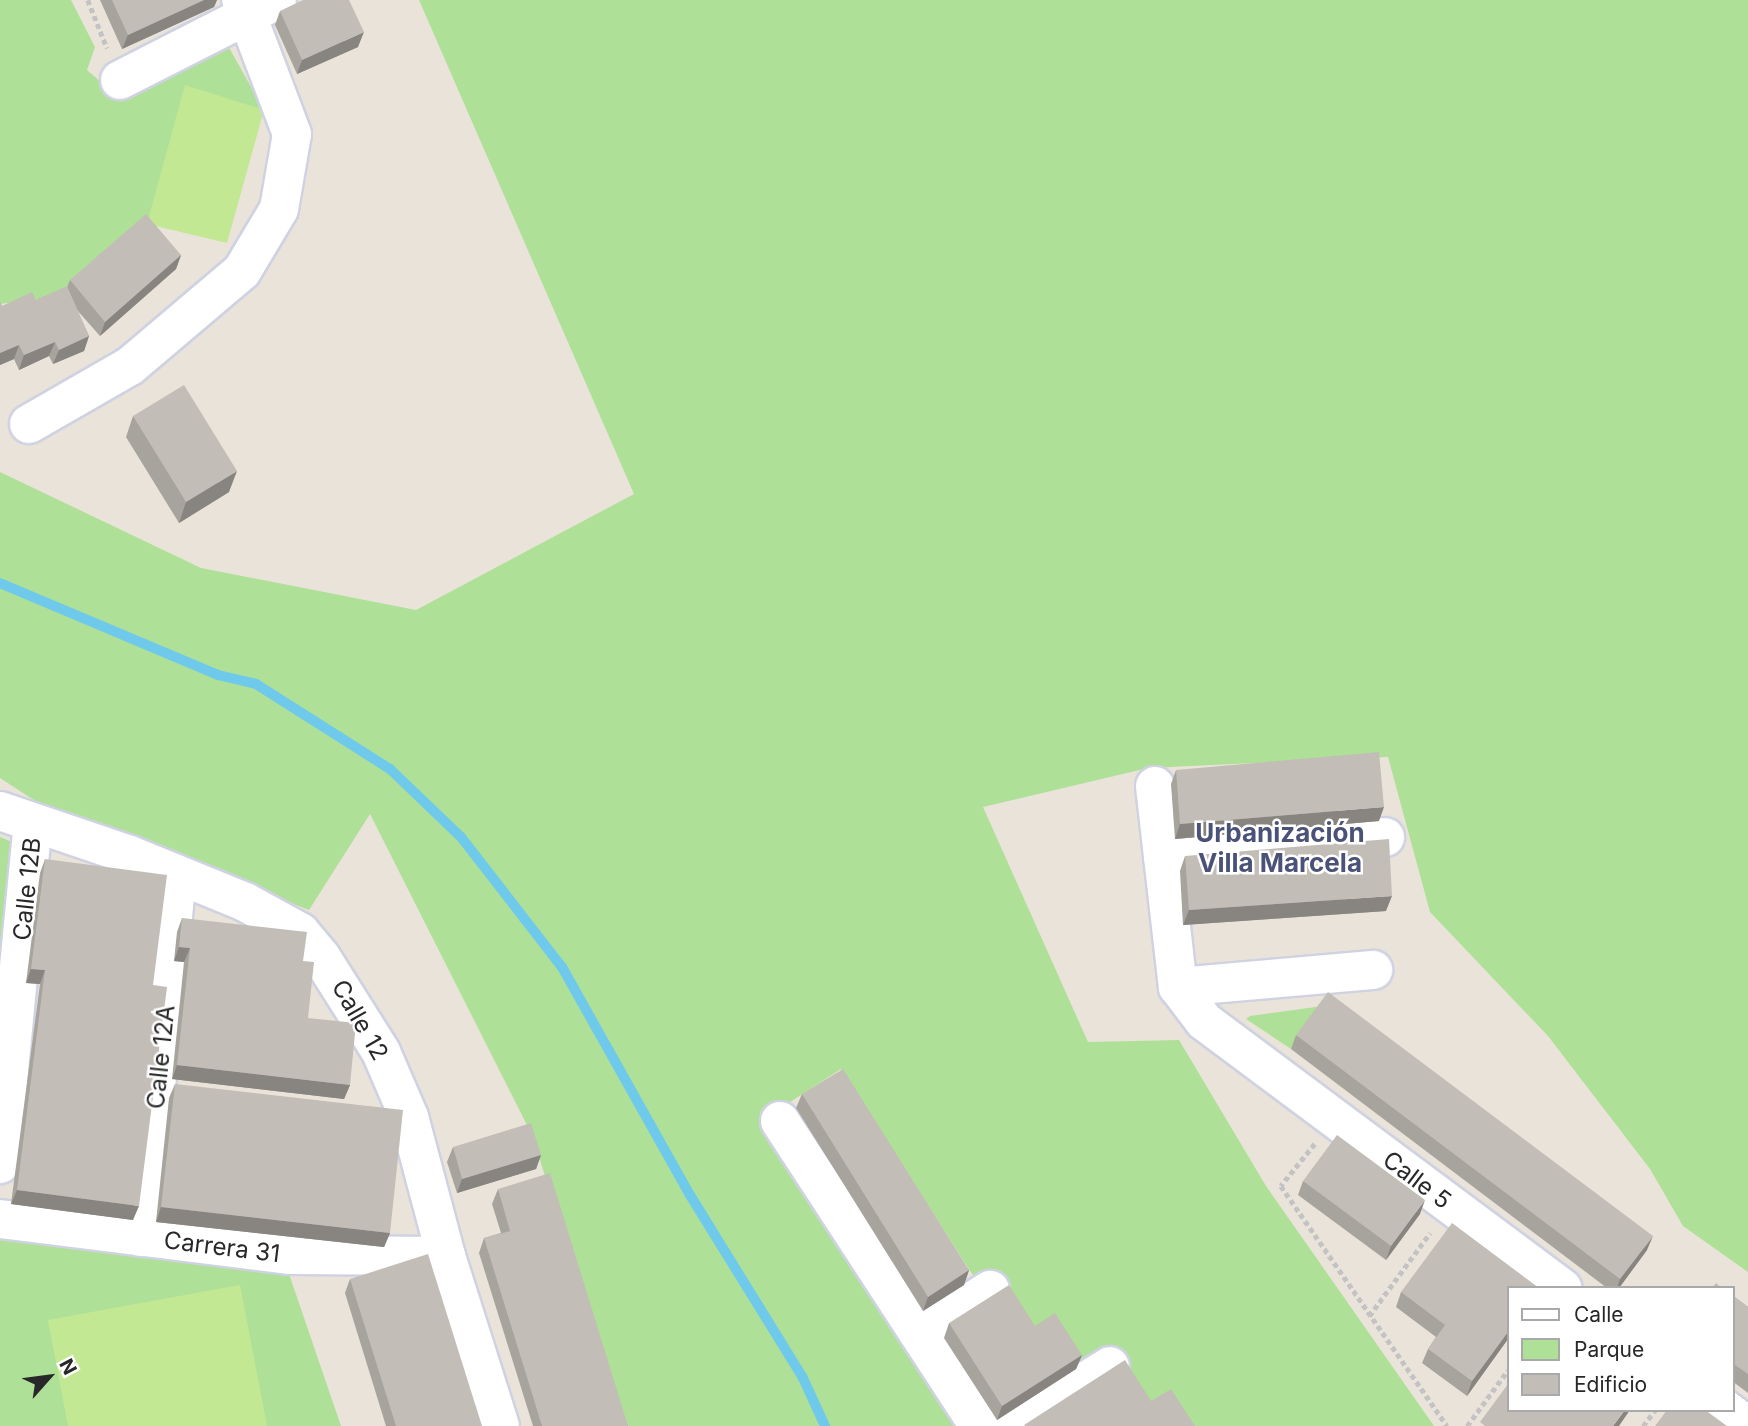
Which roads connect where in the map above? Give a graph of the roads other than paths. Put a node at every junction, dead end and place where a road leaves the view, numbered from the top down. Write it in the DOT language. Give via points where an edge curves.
graph roads {
  1 [pos="255,5"];
  2 [pos="120,80"];
  3 [pos="29,424"];
  4 [pos="1155,786"];
  5 [pos="17,818"];
  6 [pos="1385,837"];
  7 [pos="1163,857"];
  8 [pos="177,876"];
  9 [pos="1373,970"];
  10 [pos="1178,988"];
  11 [pos="158,1089"];
  12 [pos="198,1093"];
  13 [pos="370,1112"];
  14 [pos="409,1117"];
  15 [pos="780,1121"];
  16 [pos="0,1164"];
  17 [pos="0,1219"];
  18 [pos="141,1237"];
  19 [pos="446,1256"];
  20 [pos="1559,1286"];
  21 [pos="990,1290"];
  22 [pos="920,1334"];
  23 [pos="1110,1366"];
  24 [pos="1729,1412"];
  25 [pos="500,1426"];
  26 [pos="979,1426"];
  27 [pos="1014,1426"];
  28 [pos="1747,1426"];
  1 -- 2 [label="street"];
  1 -- 3 [label="street" via="292,134 279,209 242,271 130,366"];
  4 -- 7 [label="street"];
  5 -- 8 [label="street, Calle 12"];
  5 -- 16 [label="street, Calle 12B"];
  6 -- 7 [label="street"];
  7 -- 10 [label="street"];
  8 -- 11 [label="street, Calle 12A"];
  8 -- 14 [label="street, Calle 12" via="244,902 300,932 342,985 381,1052"];
  9 -- 10 [label="street"];
  10 -- 20 [label="street, Calle 5" via="1204,1021"];
  11 -- 12 [label="street"];
  11 -- 18 [label="street, Calle 12A"];
  13 -- 14 [label="street"];
  14 -- 19 [label="street, Calle 12"];
  15 -- 22 [label="street"];
  17 -- 18 [label="street, Carrera 31"];
  18 -- 19 [label="street, Carrera 31" via="289,1255"];
  19 -- 25 [label="street, Calle 12"];
  21 -- 22 [label="street"];
  22 -- 26 [label="street"];
  23 -- 27 [label="street"];
  24 -- 28 [label="street"];
}
